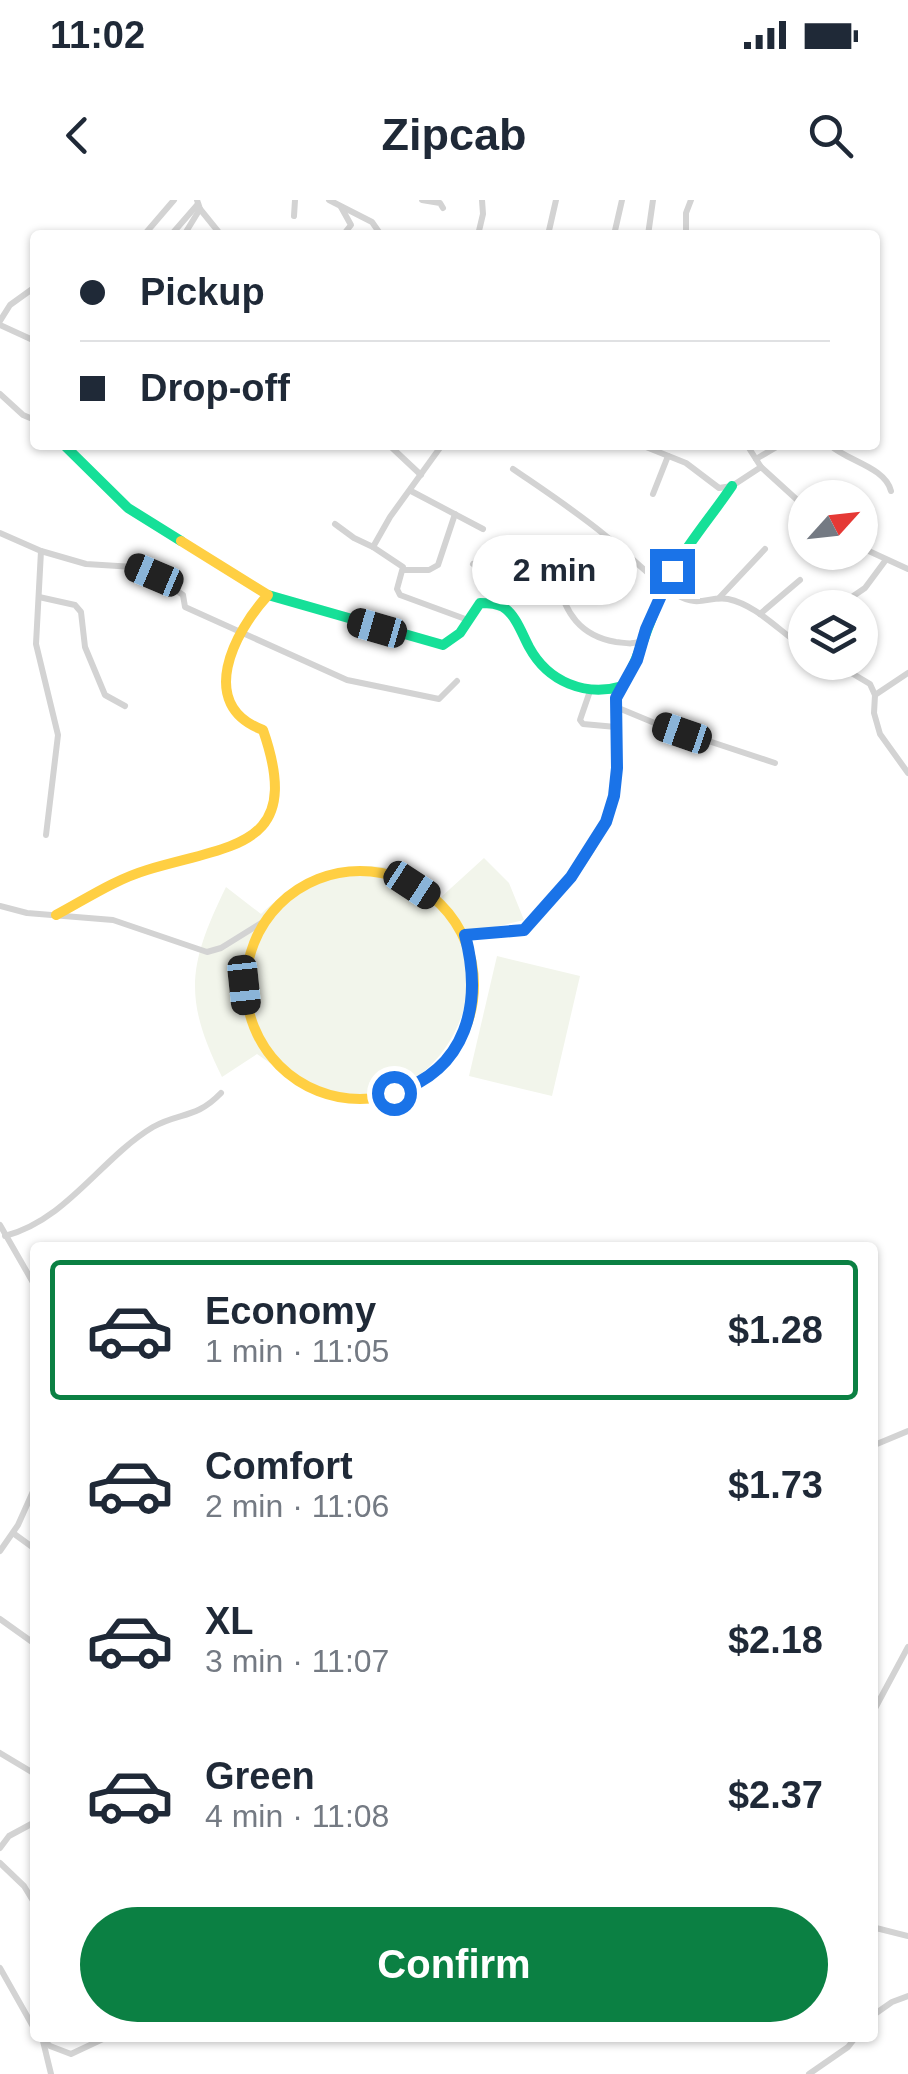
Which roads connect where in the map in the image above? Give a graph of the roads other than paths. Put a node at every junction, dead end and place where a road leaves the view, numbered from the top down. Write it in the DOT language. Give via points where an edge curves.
graph roads {
  1 [pos="174,200"];
  2 [pos="295,200"];
  3 [pos="331,200"];
  4 [pos="422,200"];
  5 [pos="482,200"];
  6 [pos="556,200"];
  7 [pos="622,200"];
  8 [pos="654,200"];
  9 [pos="691,200"];
  10 [pos="198,204"];
  11 [pos="340,206"];
  12 [pos="444,208"];
  13 [pos="294,216"];
  14 [pos="148,230"];
  15 [pos="175,230"];
  16 [pos="186,230"];
  17 [pos="217,230"];
  18 [pos="347,230"];
  19 [pos="378,230"];
  20 [pos="479,230"];
  21 [pos="549,230"];
  22 [pos="615,230"];
  23 [pos="649,230"];
  24 [pos="686,230"];
  25 [pos="30,291"];
  26 [pos="0,323"];
  27 [pos="30,339"];
  28 [pos="0,394"];
  29 [pos="30,417"];
  30 [pos="69,450"];
  31 [pos="394,450"];
  32 [pos="439,450"];
  33 [pos="653,450"];
  34 [pos="677,450"];
  35 [pos="750,450"];
  36 [pos="771,450"];
  37 [pos="836,450"];
  38 [pos="668,456"];
  39 [pos="678,459"];
  40 [pos="756,459"];
  41 [pos="761,467"];
  42 [pos="513,469"];
  43 [pos="422,476"];
  44 [pos="732,486"];
  45 [pos="411,491"];
  46 [pos="788,491"];
  47 [pos="891,491"];
  48 [pos="653,494"];
  49 [pos="454,514"];
  50 [pos="335,524"];
  51 [pos="483,529"];
  52 [pos="0,533"];
  53 [pos="373,547"];
  54 [pos="764,550"];
  55 [pos="41,551"];
  56 [pos="878,557"];
  57 [pos="885,561"];
  58 [pos="473,564"];
  59 [pos="404,570"];
  60 [pos="908,570"];
  61 [pos="557,579"];
  62 [pos="800,580"];
  63 [pos="666,585"];
  64 [pos="503,588"];
  65 [pos="861,590"];
  66 [pos="268,595"];
  67 [pos="39,597"];
  68 [pos="718,599"];
  69 [pos="536,600"];
  70 [pos="494,602"];
  71 [pos="760,614"];
  72 [pos="468,620"];
  73 [pos="239,633"];
  74 [pos="788,635"];
  75 [pos="642,640"];
  76 [pos="908,673"];
  77 [pos="865,680"];
  78 [pos="456,681"];
  79 [pos="623,686"];
  80 [pos="591,690"];
  81 [pos="876,695"];
  82 [pos="125,706"];
  83 [pos="616,707"];
  84 [pos="616,727"];
  85 [pos="775,763"];
  86 [pos="908,773"];
  87 [pos="46,836"];
  88 [pos="0,906"];
  89 [pos="56,915"];
  90 [pos="266,920"];
  91 [pos="465,935"];
  92 [pos="220,1093"];
  93 [pos="0,1225"];
  94 [pos="5,1236"];
  95 [pos="30,1278"];
  96 [pos="908,1432"];
  97 [pos="878,1444"];
  98 [pos="30,1497"];
  99 [pos="13,1533"];
  100 [pos="30,1545"];
  101 [pos="0,1551"];
  102 [pos="0,1619"];
  103 [pos="30,1640"];
  104 [pos="908,1648"];
  105 [pos="878,1703"];
  106 [pos="0,1752"];
  107 [pos="30,1771"];
  108 [pos="30,1825"];
  109 [pos="0,1848"];
  110 [pos="0,1862"];
  111 [pos="30,1896"];
  112 [pos="878,1928"];
  113 [pos="908,1936"];
  114 [pos="0,1968"];
  115 [pos="908,1996"];
  116 [pos="878,2012"];
  117 [pos="30,2021"];
  118 [pos="43,2042"];
  119 [pos="46,2042"];
  120 [pos="97,2042"];
  121 [pos="852,2042"];
  122 [pos="814,2072"];
  123 [pos="51,2074"];
  1 -- 14 [label="street"];
  2 -- 13 [label="street"];
  3 -- 11 [label="street"];
  4 -- 12 [label="street"];
  5 -- 20 [label="street"];
  6 -- 21 [label="street"];
  7 -- 22 [label="street"];
  8 -- 23 [label="street"];
  9 -- 24 [label="street"];
  10 -- 15 [label="street"];
  10 -- 16 [label="street"];
  10 -- 17 [label="street"];
  11 -- 18 [label="street" via="351,225"];
  11 -- 19 [label="street"];
  25 -- 26 [label="street"];
  26 -- 27 [label="street"];
  28 -- 29 [label="street"];
  30 -- 66 [label="street" via="128,508"];
  31 -- 43 [label="street"];
  32 -- 43 [label="street"];
  33 -- 38 [label="street"];
  34 -- 39 [label="street"];
  35 -- 40 [label="street"];
  36 -- 40 [label="street"];
  37 -- 47 [label="street" via="884,477"];
  38 -- 39 [label="street"];
  38 -- 48 [label="street"];
  39 -- 44 [label="street" via="719,488"];
  40 -- 41 [label="street"];
  41 -- 44 [label="street"];
  41 -- 46 [label="street"];
  42 -- 63 [label="street"];
  43 -- 45 [label="street"];
  44 -- 63 [label="street"];
  45 -- 49 [label="street"];
  45 -- 53 [label="street"];
  49 -- 51 [label="street"];
  49 -- 59 [label="street" via="438,565"];
  50 -- 53 [label="street"];
  52 -- 55 [label="street"];
  53 -- 59 [label="street"];
  54 -- 68 [label="street"];
  55 -- 67 [label="street"];
  55 -- 73 [label="street" via="86,564 134,566 183,595 185,607"];
  56 -- 57 [label="street"];
  57 -- 60 [label="street"];
  57 -- 65 [label="street"];
  58 -- 64 [label="street"];
  59 -- 72 [label="street" via="400,595"];
  61 -- 75 [label="street" via="581,629 607,640"];
  62 -- 71 [label="street"];
  63 -- 68 [label="street" via="702,604"];
  63 -- 75 [label="street"];
  64 -- 69 [label="street"];
  64 -- 70 [label="street"];
  66 -- 72 [label="street" via="442,645"];
  66 -- 73 [label="street"];
  67 -- 82 [label="street" via="76,605 84,647 105,694"];
  67 -- 87 [label="street" via="36,644 58,735"];
  68 -- 71 [label="street"];
  70 -- 72 [label="street" via="480,604"];
  70 -- 80 [label="street" via="508,610 542,666"];
  71 -- 74 [label="street"];
  73 -- 78 [label="street" via="347,680 439,699"];
  73 -- 89 [label="street" via="226,682 228,703 243,722 263,730 268,743 268,825 212,852 129,876"];
  75 -- 79 [label="street"];
  76 -- 81 [label="street"];
  77 -- 81 [label="street"];
  79 -- 80 [label="street"];
  79 -- 83 [label="street"];
  80 -- 84 [label="street" via="580,720"];
  81 -- 86 [label="street" via="880,734"];
  83 -- 84 [label="street"];
  83 -- 85 [label="street"];
  84 -- 91 [label="street" via="614,796 593,847 524,930"];
  88 -- 89 [label="street"];
  89 -- 90 [label="street" via="130,924 206,952"];
  90 -- 91 [label="street" via="309,884 378,872 432,897"];
  90 -- 91 [label="street" via="247,962 252,1021 288,1073 304,1086 343,1098 410,1088 452,1052 473,1002"];
  92 -- 94 [label="street" via="206,1108 151,1128 55,1211"];
  93 -- 94 [label="street"];
  94 -- 95 [label="street"];
  96 -- 97 [label="street"];
  98 -- 99 [label="street"];
  99 -- 100 [label="street"];
  99 -- 101 [label="street"];
  102 -- 103 [label="street"];
  104 -- 105 [label="street"];
  106 -- 107 [label="street"];
  108 -- 109 [label="street"];
  110 -- 111 [label="street"];
  112 -- 113 [label="street"];
  114 -- 117 [label="street"];
  115 -- 116 [label="street"];
  118 -- 123 [label="street"];
  119 -- 120 [label="street" via="72,2054"];
  121 -- 122 [label="street"];
}
